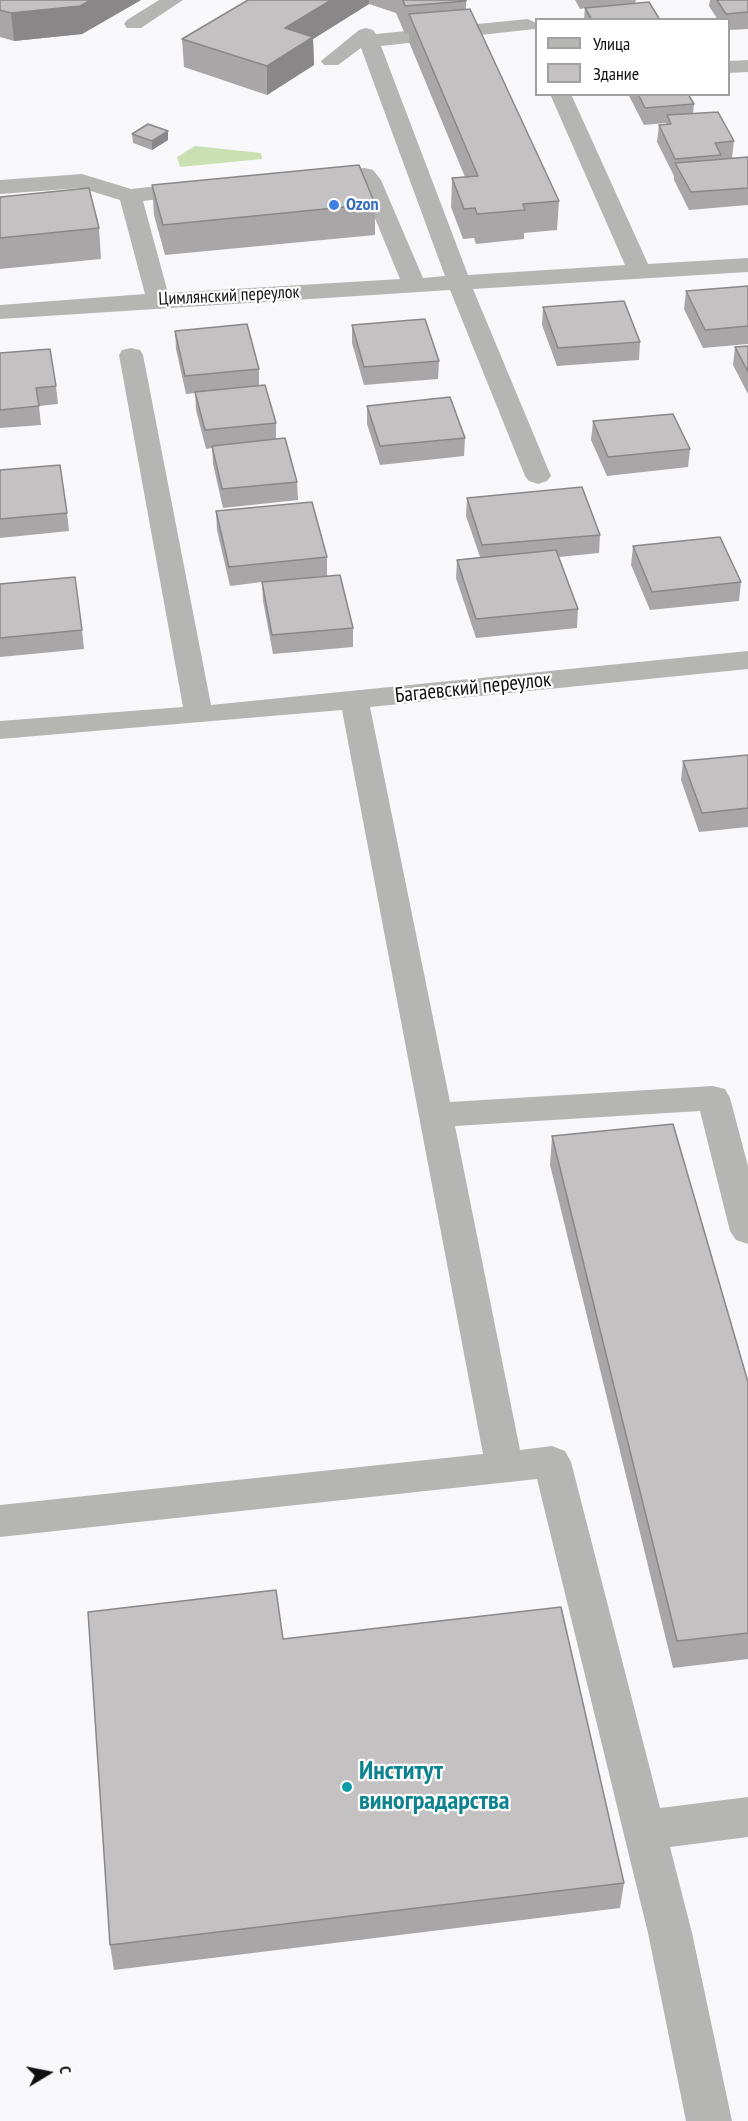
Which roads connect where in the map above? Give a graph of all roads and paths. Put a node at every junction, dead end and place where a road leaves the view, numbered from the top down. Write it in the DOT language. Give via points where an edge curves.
graph roads {
  1 [pos="173,0"];
  2 [pos="134,24"];
  3 [pos="528,26"];
  4 [pos="368,41"];
  5 [pos="331,61"];
  6 [pos="748,66"];
  7 [pos="730,68"];
  8 [pos="561,96"];
  9 [pos="300,180"];
  10 [pos="220,187"];
  11 [pos="0,188"];
  12 [pos="130,196"];
  13 [pos="748,265"];
  14 [pos="640,272"];
  15 [pos="459,283"];
  16 [pos="414,285"];
  17 [pos="158,300"];
  18 [pos="0,312"];
  19 [pos="131,355"];
  20 [pos="538,476"];
  21 [pos="748,660"];
  22 [pos="354,700"];
  23 [pos="199,715"];
  24 [pos="0,730"];
  25 [pos="436,1115"];
  26 [pos="748,1231"];
  27 [pos="506,1467"];
  28 [pos="0,1521"];
  29 [pos="748,1817"];
  30 [pos="645,1830"];
  31 [pos="709,2121"];
  1 -- 2 [label="street"];
  3 -- 4 [label="street"];
  4 -- 5 [label="street" via="366,34"];
  4 -- 15 [label="street"];
  6 -- 7 [label="street"];
  8 -- 14 [label="street"];
  9 -- 16 [label="street" via="365,175"];
  10 -- 12 [label="street"];
  11 -- 12 [label="street" via="82,181"];
  12 -- 17 [label="street"];
  13 -- 14 [label="street, Цимлянский переулок"];
  14 -- 15 [label="street, Цимлянский переулок"];
  15 -- 16 [label="street, Цимлянский переулок"];
  15 -- 20 [label="street"];
  16 -- 17 [label="street, Цимлянский переулок"];
  17 -- 18 [label="street, Цимлянский переулок"];
  19 -- 23 [label="street"];
  21 -- 22 [label="street, Багаевский переулок"];
  22 -- 23 [label="street, Багаевский переулок"];
  22 -- 25 [label="street"];
  23 -- 24 [label="street, Багаевский переулок"];
  25 -- 26 [label="street" via="712,1098"];
  25 -- 27 [label="street"];
  27 -- 28 [label="street"];
  27 -- 30 [label="street" via="552,1462"];
  29 -- 30 [label="street"];
  30 -- 31 [label="street"];
}
